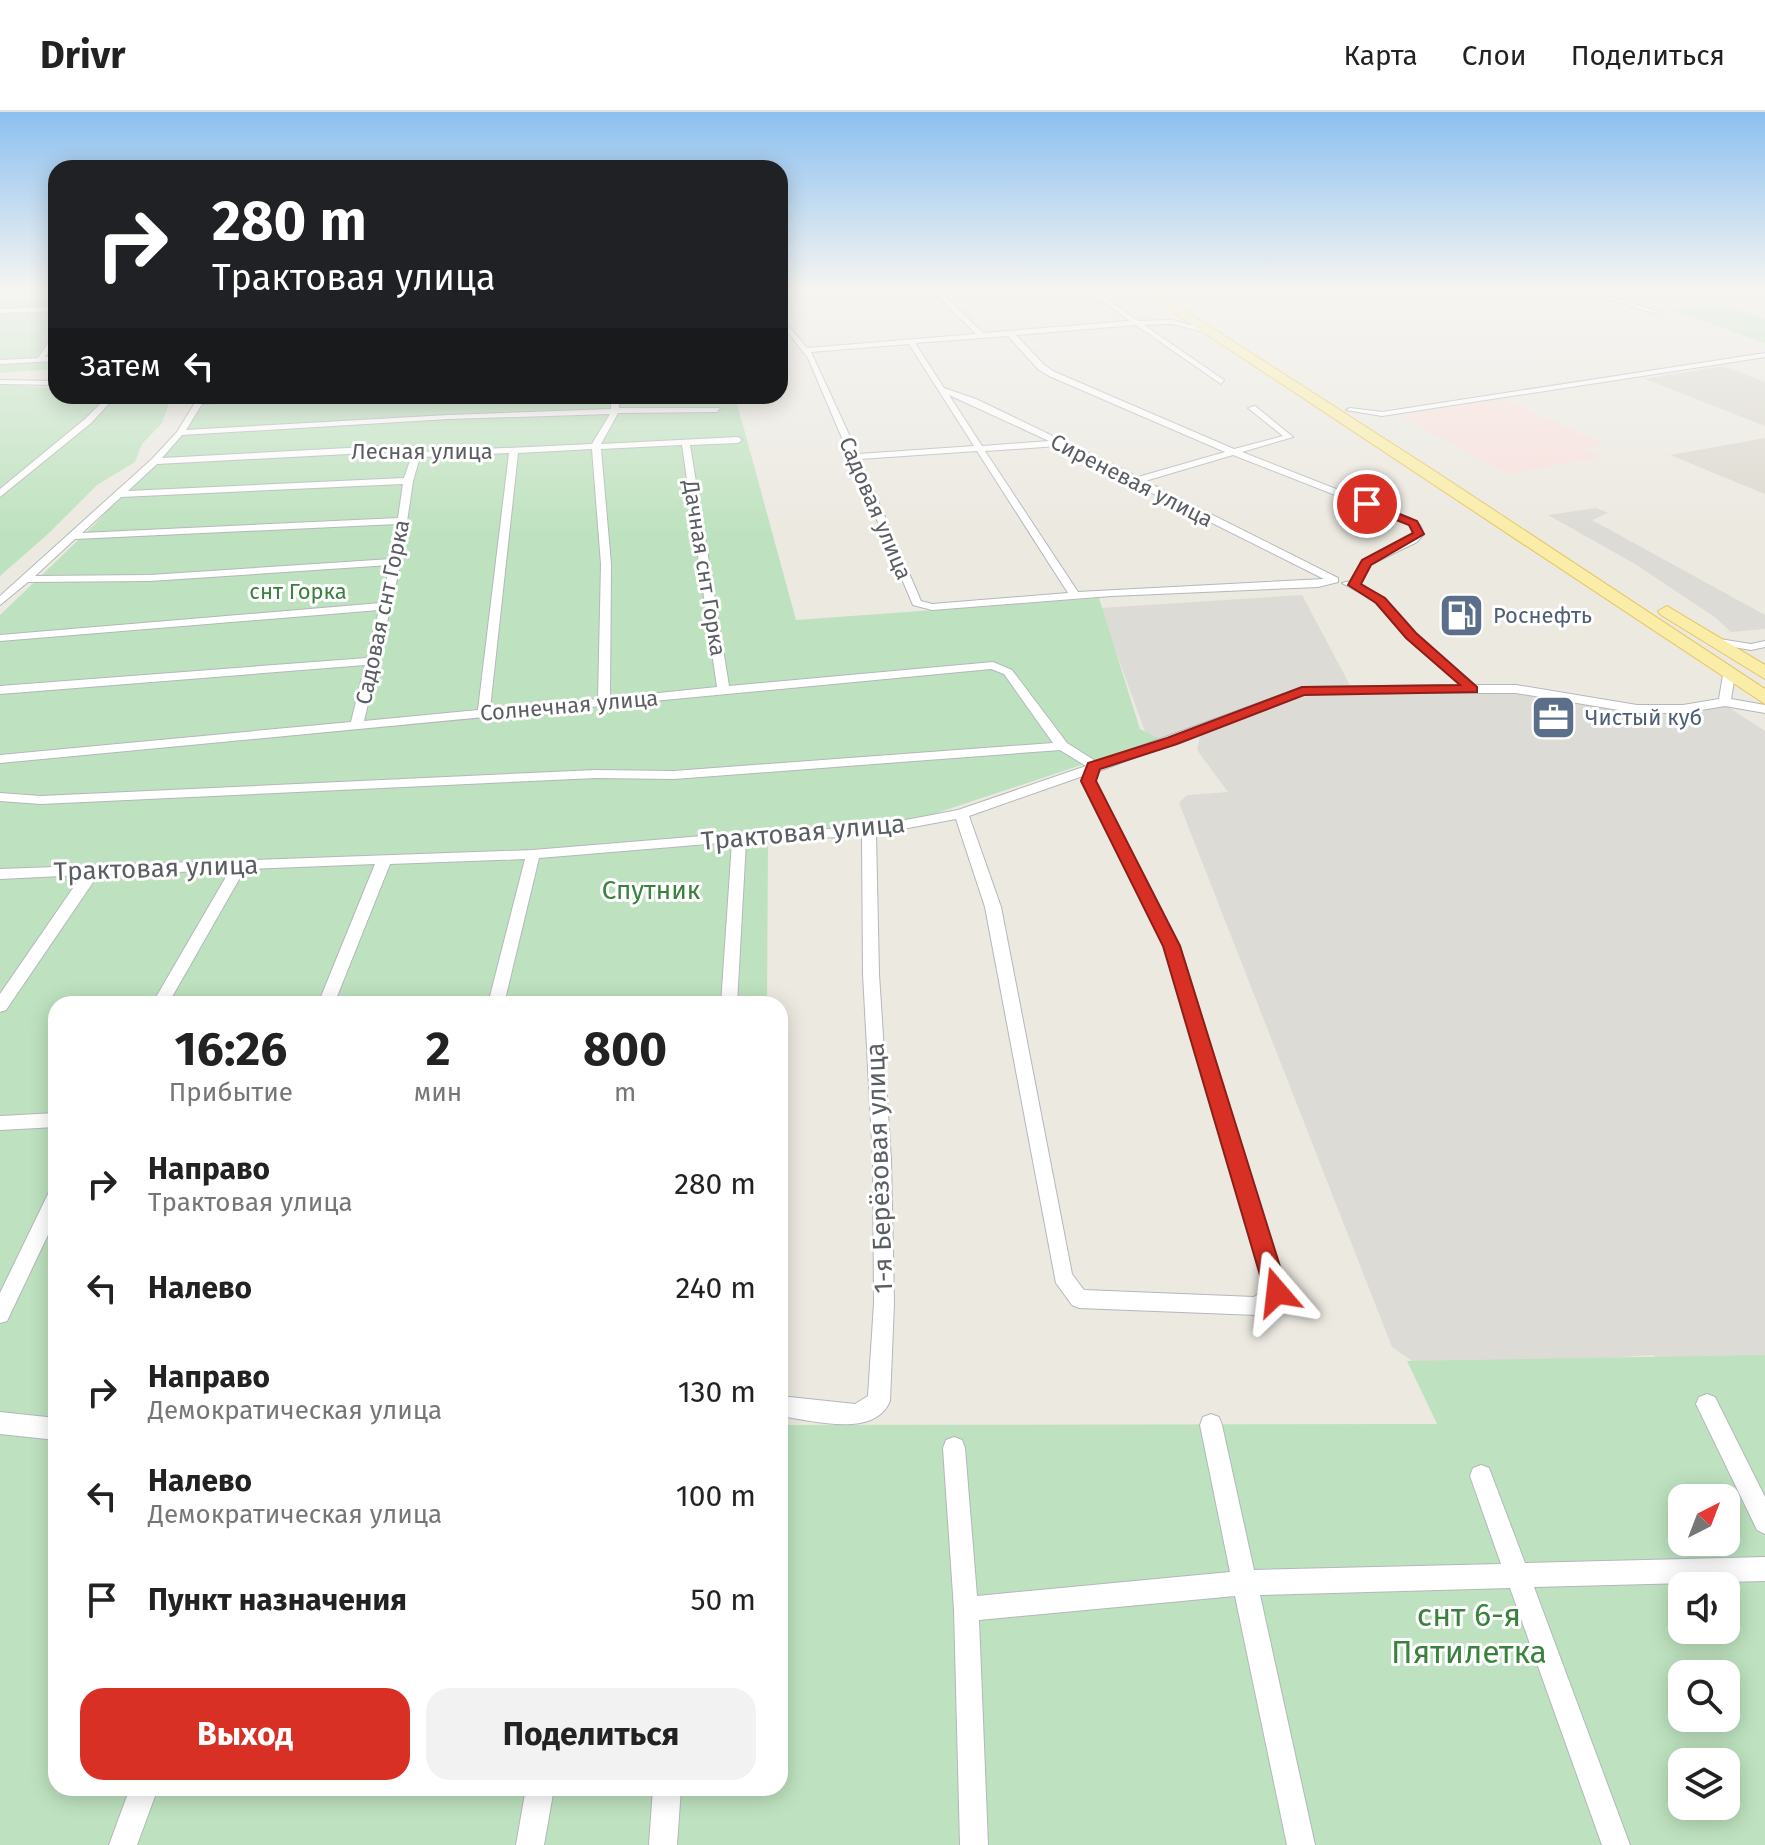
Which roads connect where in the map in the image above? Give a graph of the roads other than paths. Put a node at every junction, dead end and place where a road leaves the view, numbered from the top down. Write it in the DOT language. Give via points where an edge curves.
graph roads {
  1 [pos="818,371"];
  2 [pos="929,371"];
  3 [pos="1049,371"];
  4 [pos="1205,371"];
  5 [pos="1269,371"];
  6 [pos="1288,371"];
  7 [pos="1671,371"];
  8 [pos="0,382"];
  9 [pos="1221,382"];
  10 [pos="48,383"];
  11 [pos="941,389"];
  12 [pos="104,404"];
  13 [pos="198,404"];
  14 [pos="615,404"];
  15 [pos="1252,408"];
  16 [pos="717,410"];
  17 [pos="615,411"];
  18 [pos="1379,420"];
  19 [pos="180,433"];
  20 [pos="738,440"];
  21 [pos="1060,443"];
  22 [pos="686,444"];
  23 [pos="596,445"];
  24 [pos="514,449"];
  25 [pos="980,450"];
  26 [pos="1233,452"];
  27 [pos="416,455"];
  28 [pos="856,457"];
  29 [pos="155,461"];
  30 [pos="1137,480"];
  31 [pos="408,481"];
  32 [pos="0,494"];
  33 [pos="119,494"];
  34 [pos="403,521"];
  35 [pos="74,536"];
  36 [pos="396,562"];
  37 [pos="26,579"];
  38 [pos="1334,580"];
  39 [pos="1354,585"];
  40 [pos="1075,596"];
  41 [pos="0,602"];
  42 [pos="385,606"];
  43 [pos="0,638"];
  44 [pos="1713,641"];
  45 [pos="1765,644"];
  46 [pos="1751,647"];
  47 [pos="371,661"];
  48 [pos="1758,669"];
  49 [pos="1729,675"];
  50 [pos="1472,689"];
  51 [pos="0,690"];
  52 [pos="724,692"];
  53 [pos="1765,698"];
  54 [pos="604,701"];
  55 [pos="1725,702"];
  56 [pos="1765,709"];
  57 [pos="484,712"];
  58 [pos="357,723"];
  59 [pos="1062,746"];
  60 [pos="0,759"];
  61 [pos="1094,766"];
  62 [pos="0,797"];
  63 [pos="961,814"];
  64 [pos="869,831"];
  65 [pos="739,837"];
  66 [pos="533,854"];
  67 [pos="385,858"];
  68 [pos="240,865"];
  69 [pos="93,871"];
  70 [pos="0,874"];
  71 [pos="165,996"];
  72 [pos="329,996"];
  73 [pos="498,996"];
  74 [pos="729,996"];
  75 [pos="0,1006"];
  76 [pos="48,1120"];
  77 [pos="0,1123"];
  78 [pos="48,1215"];
  79 [pos="0,1314"];
  80 [pos="1707,1404"];
  81 [pos="788,1407"];
  82 [pos="0,1423"];
  83 [pos="1211,1425"];
  84 [pos="48,1428"];
  85 [pos="954,1448"];
  86 [pos="1481,1476"];
  87 [pos="1765,1522"];
  88 [pos="1765,1569"];
  89 [pos="1519,1574"];
  90 [pos="1243,1583"];
  91 [pos="966,1609"];
  92 [pos="141,1796"];
  93 [pos="539,1796"];
  94 [pos="666,1796"];
  95 [pos="123,1845"];
  96 [pos="530,1845"];
  97 [pos="663,1845"];
  98 [pos="974,1845"];
  99 [pos="1301,1845"];
  100 [pos="1616,1845"];
  1 -- 28 [label="street, Садовая улица"];
  2 -- 11 [label="street"];
  3 -- 26 [label="street"];
  4 -- 9 [label="street"];
  5 -- 49 [label="main road"];
  6 -- 18 [label="main road" via="1350,410"];
  7 -- 18 [label="street"];
  8 -- 10 [label="street"];
  11 -- 21 [label="street, Сиреневая улица"];
  11 -- 25 [label="street"];
  12 -- 32 [label="street"];
  13 -- 19 [label="street"];
  14 -- 17 [label="street"];
  15 -- 26 [label="street" via="1289,436"];
  16 -- 17 [label="street"];
  17 -- 19 [label="street"];
  17 -- 23 [label="street"];
  18 -- 44 [label="main road"];
  19 -- 29 [label="street"];
  20 -- 22 [label="street, Лесная улица"];
  21 -- 25 [label="street"];
  21 -- 30 [label="street, Сиреневая улица"];
  22 -- 23 [label="street, Лесная улица"];
  22 -- 52 [label="street, Дачная снт Горка"];
  23 -- 24 [label="street, Лесная улица"];
  23 -- 54 [label="street" via="606,564"];
  24 -- 27 [label="street, Лесная улица"];
  24 -- 57 [label="street"];
  25 -- 28 [label="street"];
  25 -- 40 [label="street"];
  26 -- 30 [label="street"];
  26 -- 39 [label="street" via="1417,527 1413,540 1363,565"];
  27 -- 29 [label="street, Лесная улица" via="415,449 404,448"];
  27 -- 31 [label="street, Садовая снт Горка"];
  28 -- 40 [label="street, Садовая улица" via="917,603 932,607"];
  29 -- 33 [label="street"];
  30 -- 38 [label="street, Сиреневая улица"];
  31 -- 33 [label="street"];
  31 -- 34 [label="street, Садовая снт Горка"];
  33 -- 35 [label="street"];
  34 -- 35 [label="street"];
  34 -- 36 [label="street, Садовая снт Горка"];
  35 -- 37 [label="street"];
  36 -- 37 [label="street" via="122,579"];
  36 -- 42 [label="street, Садовая снт Горка"];
  37 -- 41 [label="street"];
  38 -- 39 [label="street"];
  38 -- 40 [label="street"];
  39 -- 50 [label="street" via="1380,600"];
  42 -- 43 [label="street"];
  42 -- 47 [label="street, Садовая снт Горка"];
  44 -- 46 [label="street"];
  44 -- 48 [label="main road"];
  45 -- 46 [label="street"];
  46 -- 48 [label="street" via="1746,656"];
  47 -- 51 [label="street"];
  47 -- 58 [label="street, Садовая снт Горка"];
  49 -- 53 [label="main road"];
  49 -- 55 [label="street"];
  50 -- 55 [label="street, Трактовая улица" via="1516,689 1637,709"];
  50 -- 61 [label="street, Трактовая улица" via="1302,691"];
  52 -- 54 [label="street, Солнечная улица"];
  52 -- 59 [label="street, Солнечная улица" via="993,665 1008,672"];
  54 -- 57 [label="street, Солнечная улица"];
  55 -- 56 [label="street, Трактовая улица"];
  57 -- 58 [label="street, Солнечная улица"];
  58 -- 60 [label="street, Солнечная улица"];
  59 -- 61 [label="street, Солнечная улица"];
  59 -- 62 [label="street" via="674,775 596,774 41,800"];
  61 -- 63 [label="street, Трактовая улица"];
  61 -- 63 [label="street" via="1088,781 1172,946 1277,1292 1257,1306 1079,1299 1063,1277 993,907"];
  63 -- 64 [label="street, Трактовая улица"];
  64 -- 65 [label="street, Трактовая улица"];
  64 -- 81 [label="street, 1-я Берёзовая улица" via="882,1160 879,1401 858,1415"];
  65 -- 66 [label="street, Трактовая улица"];
  65 -- 74 [label="street"];
  66 -- 67 [label="street, Трактовая улица"];
  66 -- 73 [label="street"];
  67 -- 68 [label="street, Трактовая улица"];
  67 -- 72 [label="street"];
  68 -- 69 [label="street, Трактовая улица"];
  68 -- 71 [label="street"];
  69 -- 70 [label="street, Трактовая улица"];
  69 -- 75 [label="street"];
  76 -- 77 [label="street"];
  78 -- 79 [label="street"];
  80 -- 87 [label="street"];
  82 -- 84 [label="street"];
  83 -- 90 [label="street"];
  85 -- 91 [label="street"];
  86 -- 89 [label="street"];
  88 -- 89 [label="street"];
  89 -- 90 [label="street"];
  89 -- 100 [label="street"];
  90 -- 91 [label="street"];
  90 -- 99 [label="street"];
  91 -- 98 [label="street"];
  92 -- 95 [label="street"];
  93 -- 96 [label="street"];
  94 -- 97 [label="street"];
}
